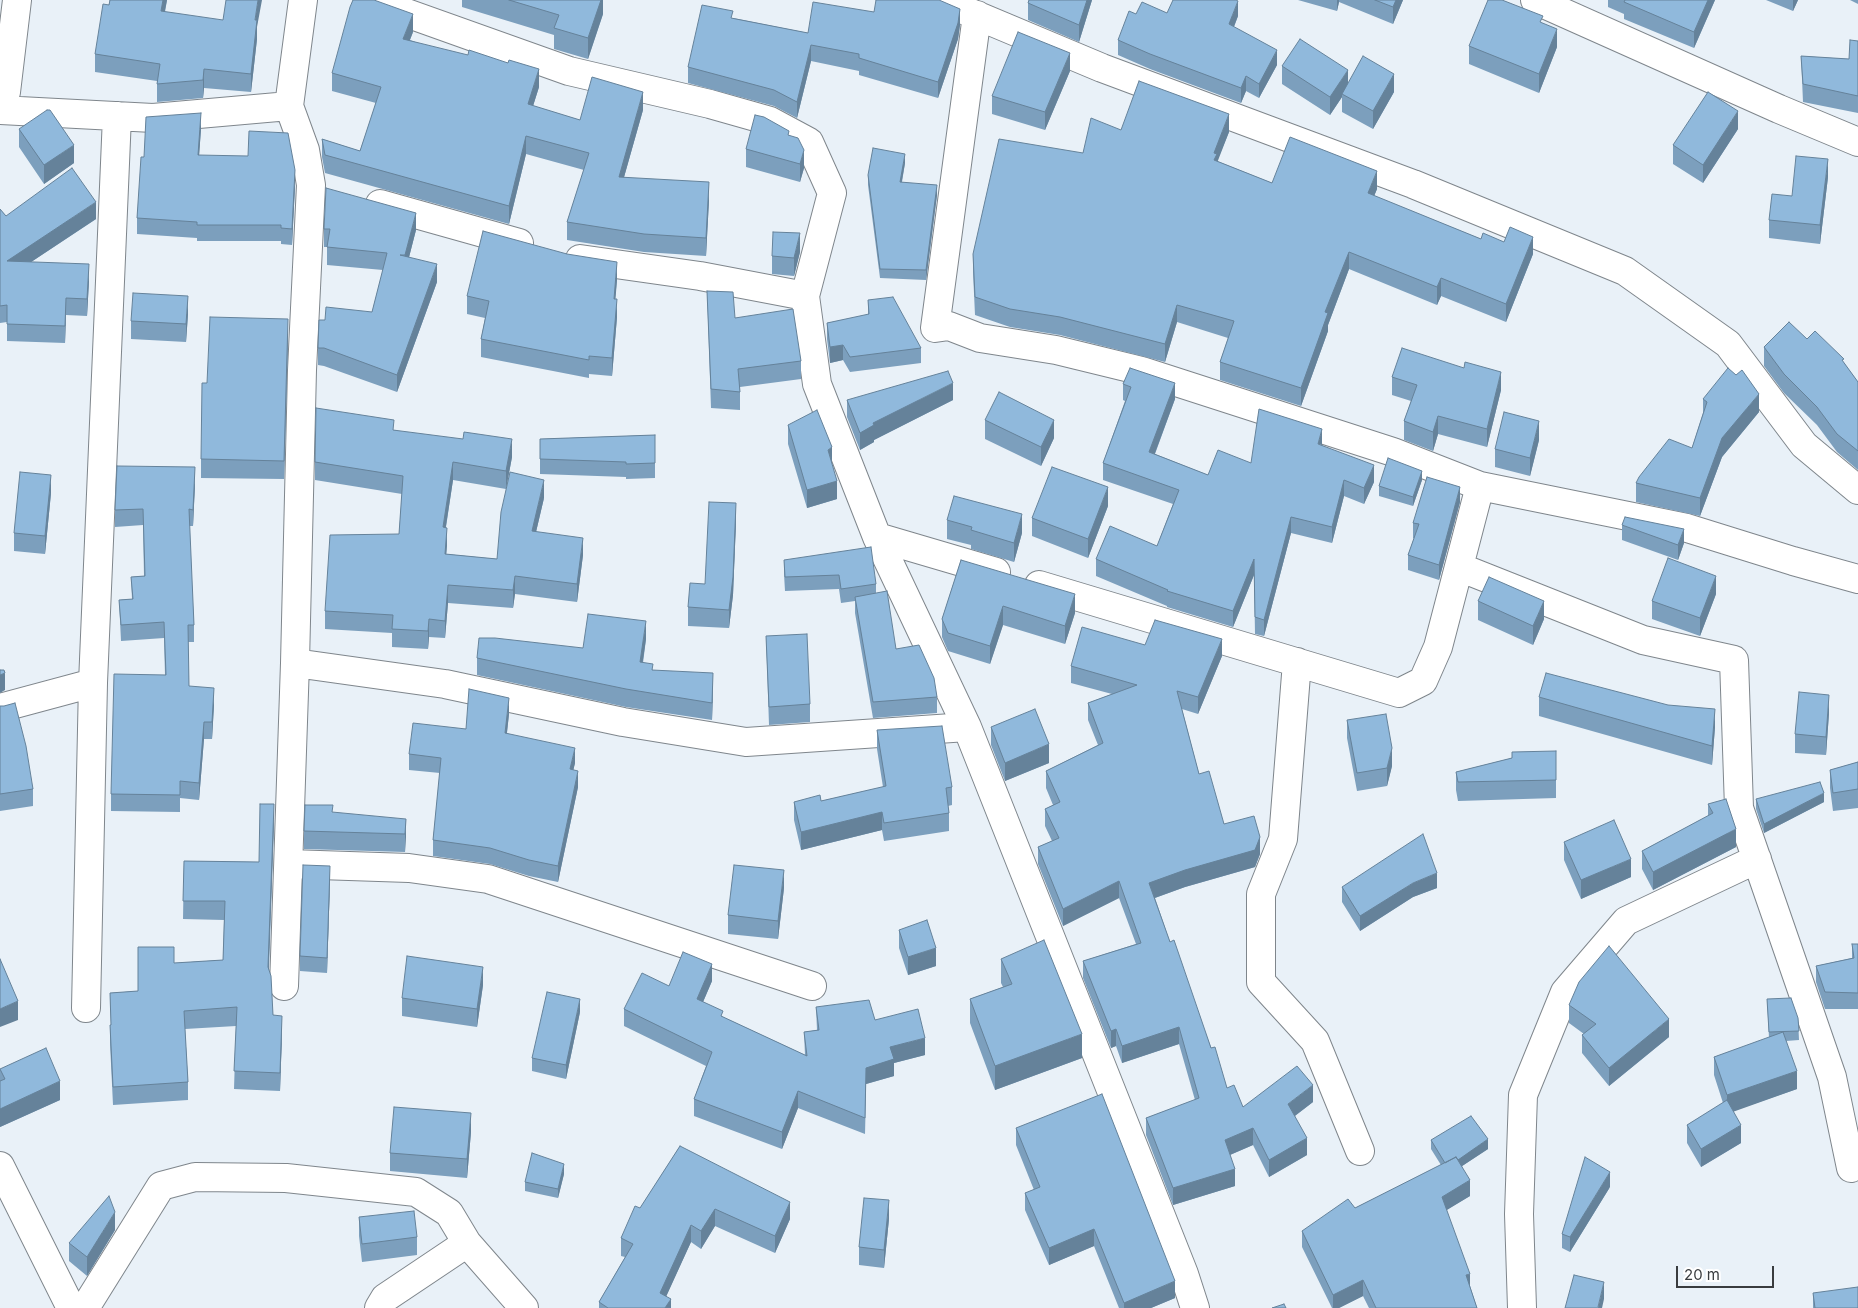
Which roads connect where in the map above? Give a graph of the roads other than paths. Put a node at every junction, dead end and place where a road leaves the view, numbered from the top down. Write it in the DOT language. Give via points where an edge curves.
graph roads {
  1 [pos="17,0"];
  2 [pos="303,0"];
  3 [pos="370,0"];
  4 [pos="940,0"];
  5 [pos="1546,2"];
  6 [pos="977,15"];
  7 [pos="2,100"];
  8 [pos="288,106"];
  9 [pos="118,116"];
  10 [pos="1858,142"];
  11 [pos="359,198"];
  12 [pos="805,296"];
  13 [pos="1480,486"];
  14 [pos="1858,490"];
  15 [pos="877,537"];
  16 [pos="1459,567"];
  17 [pos="1858,579"];
  18 [pos="1297,662"];
  19 [pos="295,663"];
  20 [pos="92,684"];
  21 [pos="0,708"];
  22 [pos="966,727"];
  23 [pos="1757,859"];
  24 [pos="289,864"];
  25 [pos="284,986"];
  26 [pos="812,986"];
  27 [pos="86,1008"];
  28 [pos="1360,1151"];
  29 [pos="0,1166"];
  30 [pos="1851,1168"];
  31 [pos="467,1243"];
  32 [pos="71,1308"];
  33 [pos="85,1308"];
  34 [pos="378,1308"];
  35 [pos="524,1308"];
  36 [pos="1195,1308"];
  37 [pos="1522,1308"];
  1 -- 7 [label="street"];
  2 -- 8 [label="street"];
  3 -- 12 [label="street" via="569,71 770,121 809,142 832,193"];
  4 -- 6 [label="street"];
  5 -- 10 [label="street" via="1779,110"];
  6 -- 13 [label="street" via="935,328 949,326 980,338 1056,350 1142,371 1393,452"];
  6 -- 14 [label="street" via="1102,68 1413,184 1625,271 1728,344 1804,445"];
  7 -- 9 [label="street"];
  8 -- 9 [label="street" via="153,118"];
  8 -- 19 [label="street" via="321,188 302,370"];
  9 -- 20 [label="street"];
  11 -- 12 [label="street" via="571,257"];
  12 -- 15 [label="street" via="817,384"];
  13 -- 16 [label="street"];
  13 -- 17 [label="street" via="1687,528"];
  15 -- 18 [label="street"];
  15 -- 22 [label="street"];
  16 -- 18 [label="street" via="1438,647 1423,681 1399,693"];
  16 -- 23 [label="street" via="1643,640 1734,660 1739,808"];
  18 -- 28 [label="street" via="1283,839 1261,894 1261,982 1315,1041"];
  19 -- 22 [label="street" via="445,684 623,722 746,742"];
  19 -- 24 [label="street"];
  20 -- 21 [label="street"];
  20 -- 27 [label="street"];
  22 -- 36 [label="street"];
  23 -- 30 [label="street" via="1832,1077"];
  23 -- 37 [label="street" via="1626,921 1565,992 1523,1095 1519,1214"];
  24 -- 25 [label="street"];
  24 -- 26 [label="street" via="409,868 488,879"];
  29 -- 32 [label="street"];
  31 -- 33 [label="street" via="449,1213 416,1192 286,1178 195,1177 160,1186"];
  31 -- 34 [label="street" via="385,1298"];
  31 -- 35 [label="street"];
}
